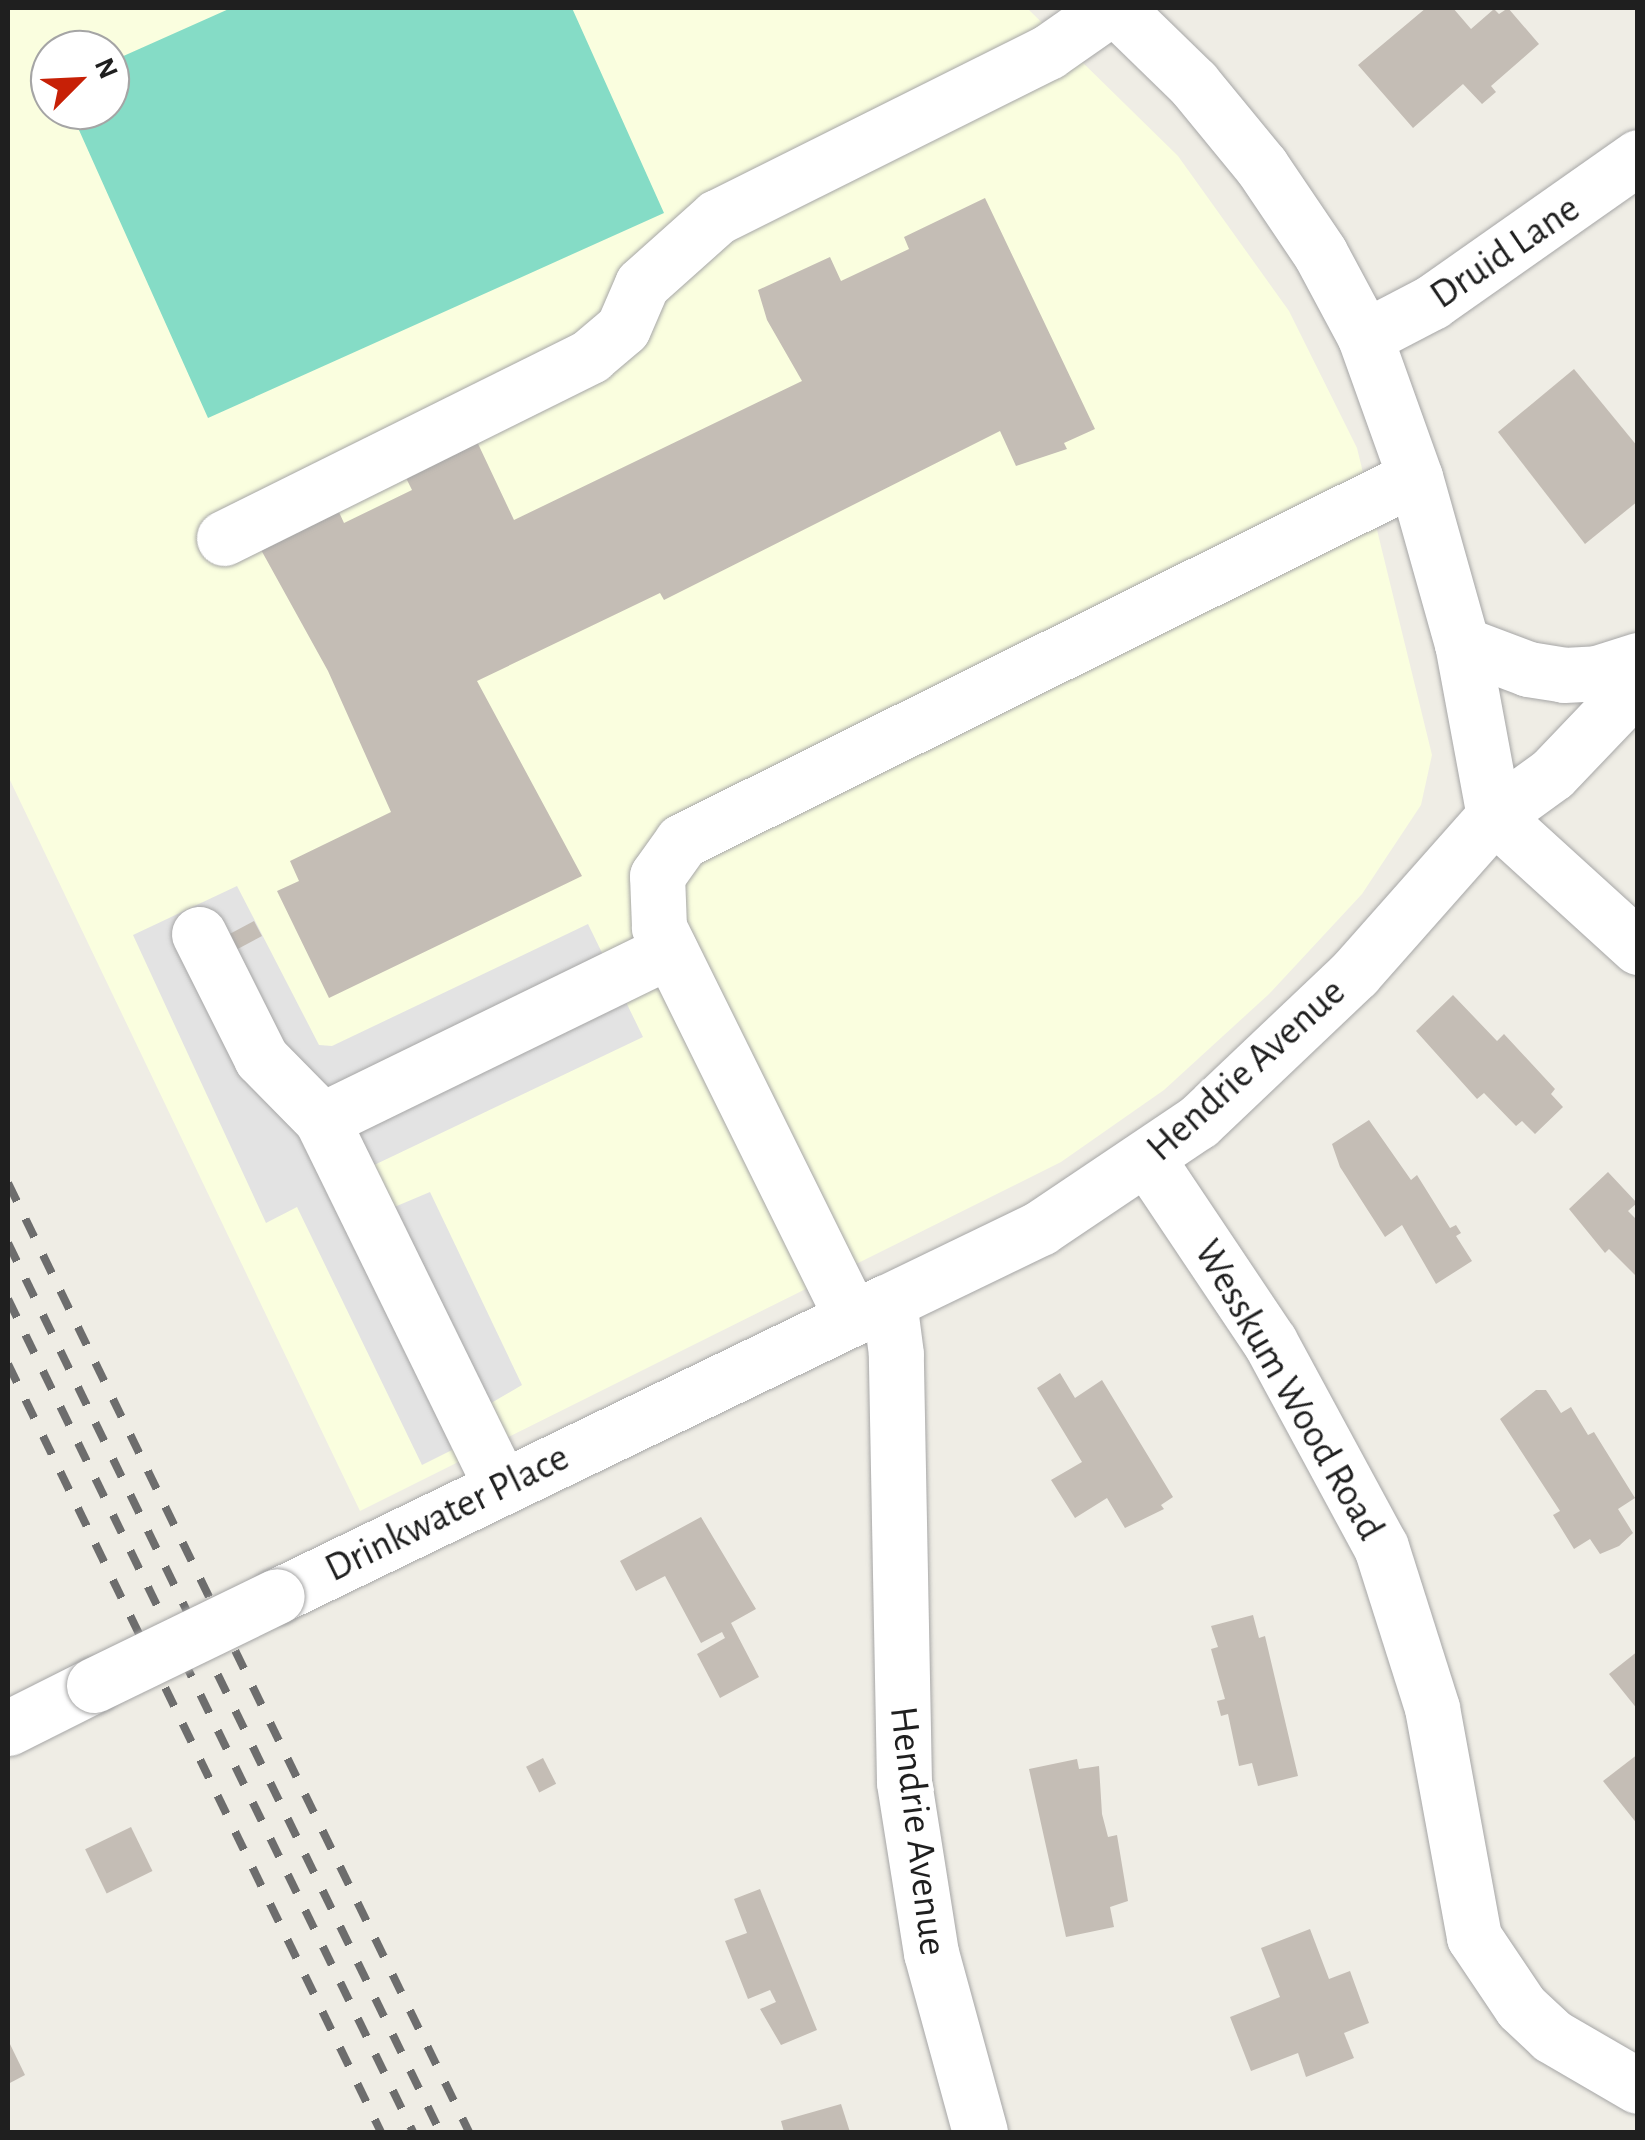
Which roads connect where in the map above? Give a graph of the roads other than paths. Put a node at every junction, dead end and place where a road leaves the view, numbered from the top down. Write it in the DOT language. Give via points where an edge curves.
graph roads {
  1 [pos="1114,8"];
  2 [pos="1638,156"];
  3 [pos="1366,337"];
  4 [pos="1415,477"];
  5 [pos="224,538"];
  6 [pos="1462,644"];
  7 [pos="1638,660"];
  8 [pos="1638,684"];
  9 [pos="1494,816"];
  10 [pos="199,934"];
  11 [pos="1638,947"];
  12 [pos="670,950"];
  13 [pos="322,1120"];
  14 [pos="1148,1160"];
  15 [pos="870,1310"];
  16 [pos="502,1486"];
  17 [pos="8,1728"];
  18 [pos="1638,2086"];
  19 [pos="980,2132"];
  1 -- 3 [label="street" via="1193,84 1262,167"];
  1 -- 5 [label="street" via="1048,52 717,217 642,284 623,328 590,356"];
  2 -- 3 [label="street, Druid Lane" via="1448,291"];
  3 -- 4 [label="street"];
  4 -- 6 [label="street"];
  4 -- 12 [label="street" via="682,841 657,876 659,926"];
  6 -- 7 [label="street" via="1564,675 1597,674"];
  6 -- 9 [label="street"];
  8 -- 9 [label="street, Hendrie Avenue" via="1552,774"];
  9 -- 11 [label="street"];
  9 -- 14 [label="street, Hendrie Avenue" via="1301,1028"];
  10 -- 13 [label="street" via="261,1058"];
  12 -- 13 [label="street"];
  12 -- 15 [label="street"];
  13 -- 16 [label="street"];
  14 -- 15 [label="street, Hendrie Avenue" via="1040,1228"];
  14 -- 18 [label="street, Wesskum Wood Road" via="1270,1342 1381,1547 1432,1708 1474,1937 1521,2008 1567,2045"];
  15 -- 16 [label="street, Drinkwater Place"];
  15 -- 19 [label="street, Hendrie Avenue" via="896,1354 904,1782 931,1953"];
  16 -- 17 [label="street, Drinkwater Place, bridge"];
}
